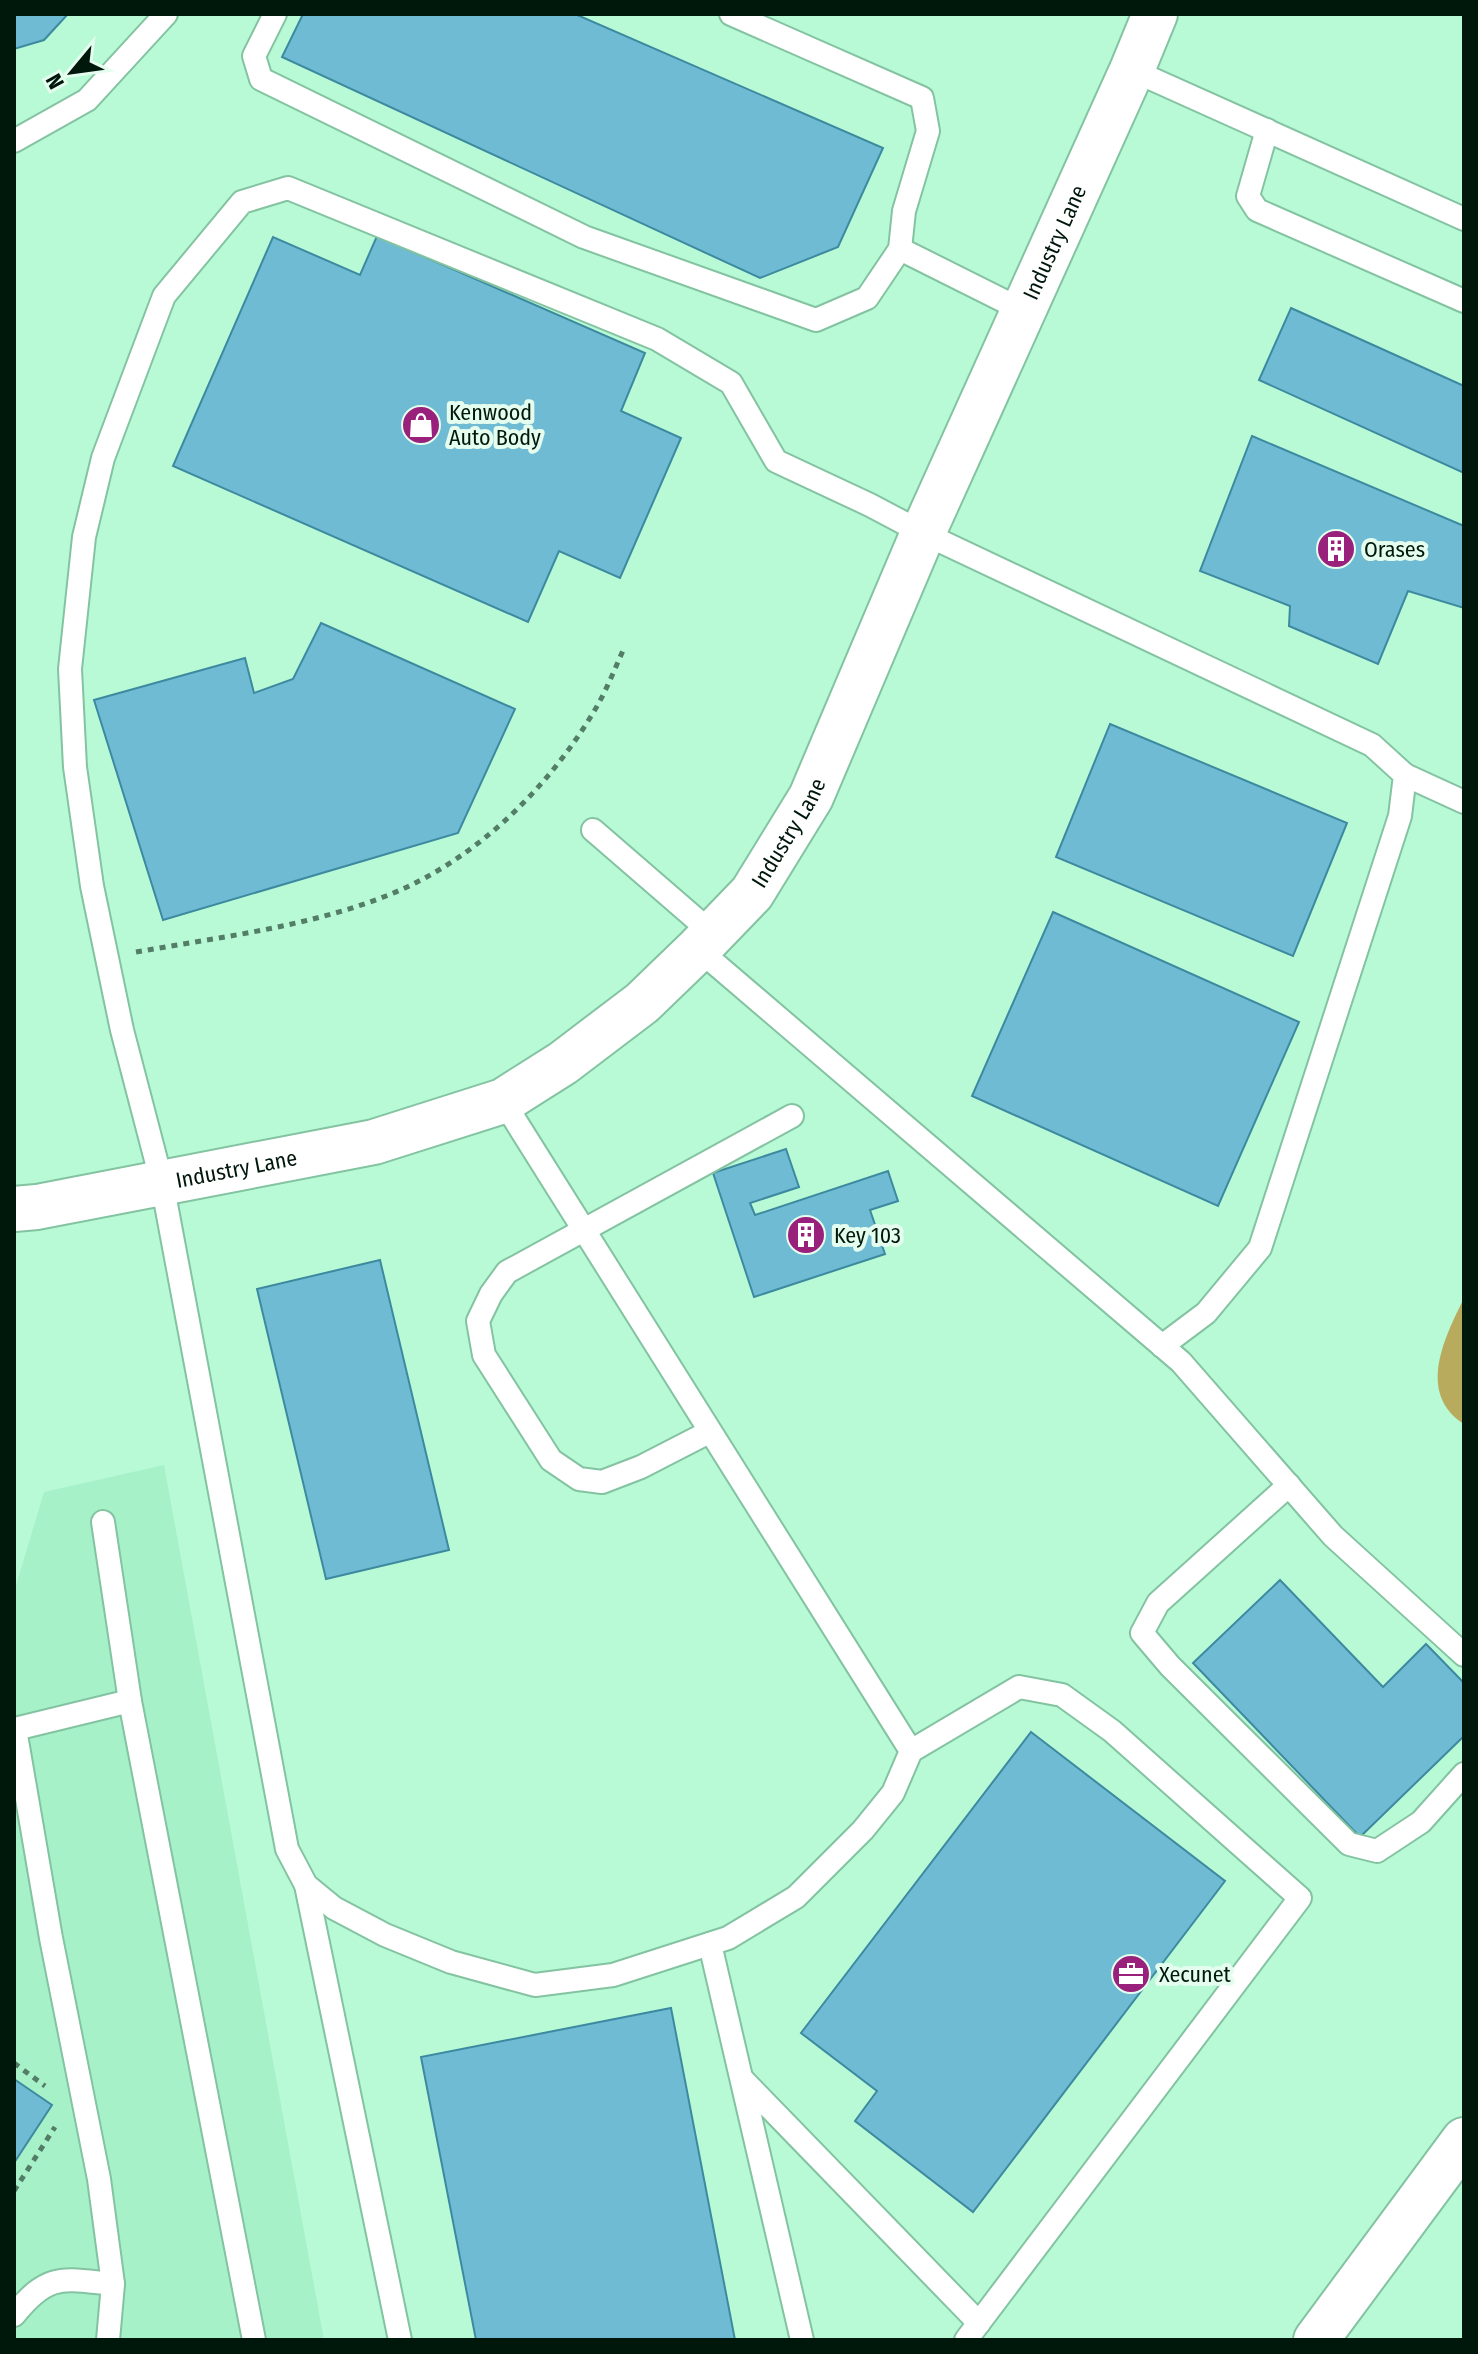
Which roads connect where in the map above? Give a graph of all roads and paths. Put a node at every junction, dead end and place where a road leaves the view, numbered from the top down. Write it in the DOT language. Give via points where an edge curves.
graph roads {
  1 [pos="166,14"];
  2 [pos="275,14"];
  3 [pos="731,14"];
  4 [pos="1155,14"];
  5 [pos="1132,70"];
  6 [pos="1267,130"];
  7 [pos="14,141"];
  8 [pos="1464,219"];
  9 [pos="900,249"];
  10 [pos="1464,301"];
  11 [pos="1024,311"];
  12 [pos="923,533"];
  13 [pos="625,646"];
  14 [pos="1405,775"];
  15 [pos="1464,802"];
  16 [pos="593,830"];
  17 [pos="705,941"];
  18 [pos="107,957"];
  19 [pos="503,1101"];
  20 [pos="792,1116"];
  21 [pos="162,1183"];
  22 [pos="14,1209"];
  23 [pos="583,1231"];
  24 [pos="1162,1346"];
  25 [pos="709,1432"];
  26 [pos="1289,1485"];
  27 [pos="103,1522"];
  28 [pos="1464,1655"];
  29 [pos="130,1701"];
  30 [pos="911,1751"];
  31 [pos="1464,1774"];
  32 [pos="306,1885"];
  33 [pos="710,1944"];
  34 [pos="14,2063"];
  35 [pos="741,2078"];
  36 [pos="53,2094"];
  37 [pos="58,2123"];
  38 [pos="1464,2140"];
  39 [pos="14,2191"];
  40 [pos="113,2284"];
  41 [pos="14,2315"];
  42 [pos="972,2331"];
  43 [pos="108,2340"];
  44 [pos="254,2340"];
  45 [pos="400,2340"];
  46 [pos="802,2340"];
  47 [pos="1316,2340"];
  1 -- 7 [label="lane" via="87,100"];
  2 -- 9 [label="lane" via="254,56 261,79 584,237 816,320 867,298"];
  3 -- 9 [label="lane" via="922,98 928,131 904,211"];
  4 -- 5 [label="main road, Industry Lane"];
  5 -- 6 [label="lane"];
  5 -- 11 [label="main road, Industry Lane"];
  6 -- 8 [label="lane"];
  6 -- 10 [label="lane" via="1248,196 1257,210"];
  9 -- 11 [label="lane"];
  11 -- 12 [label="main road, Industry Lane"];
  12 -- 14 [label="lane" via="1372,745"];
  12 -- 17 [label="main road, Industry Lane" via="811,797 752,893"];
  12 -- 18 [label="lane" via="776,461 731,383 657,339 288,188 242,202 164,296 103,458 84,537 70,669 92,886"];
  13 -- 18 [label="path" via="595,710 565,756 485,838 438,870 388,895 323,917"];
  14 -- 15 [label="lane"];
  14 -- 24 [label="lane" via="1400,816 1260,1248 1206,1313"];
  16 -- 17 [label="lane"];
  17 -- 19 [label="main road, Industry Lane" via="642,1003"];
  17 -- 24 [label="lane"];
  18 -- 21 [label="lane"];
  19 -- 21 [label="main road, Industry Lane" via="374,1142"];
  19 -- 23 [label="lane"];
  20 -- 23 [label="lane"];
  21 -- 22 [label="main road, Industry Lane"];
  21 -- 32 [label="lane" via="287,1849"];
  23 -- 25 [label="lane"];
  23 -- 25 [label="lane" via="507,1272 478,1321 484,1355 551,1460 579,1479 602,1482"];
  24 -- 26 [label="lane"];
  25 -- 30 [label="lane"];
  26 -- 28 [label="lane" via="1333,1536"];
  26 -- 31 [label="lane" via="1158,1603 1142,1633 1349,1844 1377,1851 1421,1822"];
  27 -- 29 [label="lane"];
  29 -- 40 [label="lane" via="15,1729 99,2179"];
  29 -- 44 [label="lane"];
  30 -- 33 [label="lane" via="893,1793 796,1897"];
  30 -- 42 [label="lane" via="1019,1687 1062,1695 1112,1731 1300,1898"];
  32 -- 33 [label="lane" via="334,1908 385,1935 451,1962 535,1985 613,1975"];
  32 -- 45 [label="lane"];
  33 -- 35 [label="lane"];
  34 -- 36 [label="path"];
  35 -- 42 [label="lane"];
  35 -- 46 [label="lane"];
  37 -- 39 [label="path"];
  38 -- 47 [label="main road"];
  40 -- 41 [label="lane" via="61,2279 41,2286"];
  40 -- 43 [label="lane"];
}
